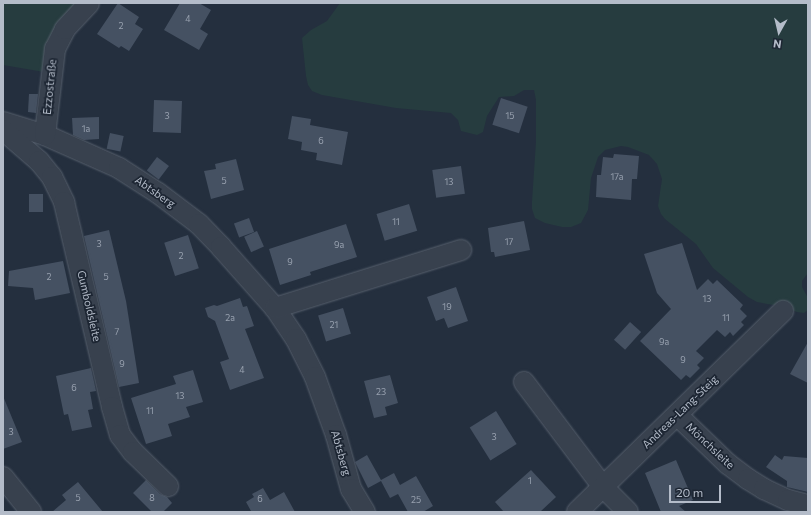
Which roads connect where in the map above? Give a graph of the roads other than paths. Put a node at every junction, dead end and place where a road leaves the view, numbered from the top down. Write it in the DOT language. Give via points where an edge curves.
graph roads {
  1 [pos="89,3"];
  2 [pos="3,122"];
  3 [pos="3,130"];
  4 [pos="45,135"];
  5 [pos="461,250"];
  6 [pos="275,308"];
  7 [pos="783,311"];
  8 [pos="524,382"];
  9 [pos="677,415"];
  10 [pos="3,477"];
  11 [pos="168,486"];
  12 [pos="603,487"];
  13 [pos="808,505"];
  14 [pos="31,512"];
  15 [pos="365,512"];
  16 [pos="577,512"];
  17 [pos="628,512"];
  1 -- 4 [label="street, Ezzostraße" via="64,29 54,49"];
  2 -- 4 [label="street, Abtsberg"];
  3 -- 11 [label="street, Gumboldsleite" via="39,161 52,177 64,202 120,435 133,452"];
  4 -- 6 [label="street, Abtsberg" via="119,168 158,193 199,224"];
  5 -- 6 [label="street"];
  6 -- 15 [label="street, Abtsberg" via="296,339 315,377 336,435 351,490"];
  7 -- 9 [label="street, Andreas-Lang-Steig"];
  8 -- 12 [label="street"];
  9 -- 12 [label="street, Andreas-Lang-Steig"];
  9 -- 13 [label="street, Mönchsleite" via="728,464 748,479 788,500"];
  10 -- 14 [label="street"];
  12 -- 16 [label="street, Andreas-Lang-Steig"];
  12 -- 17 [label="street"];
}
